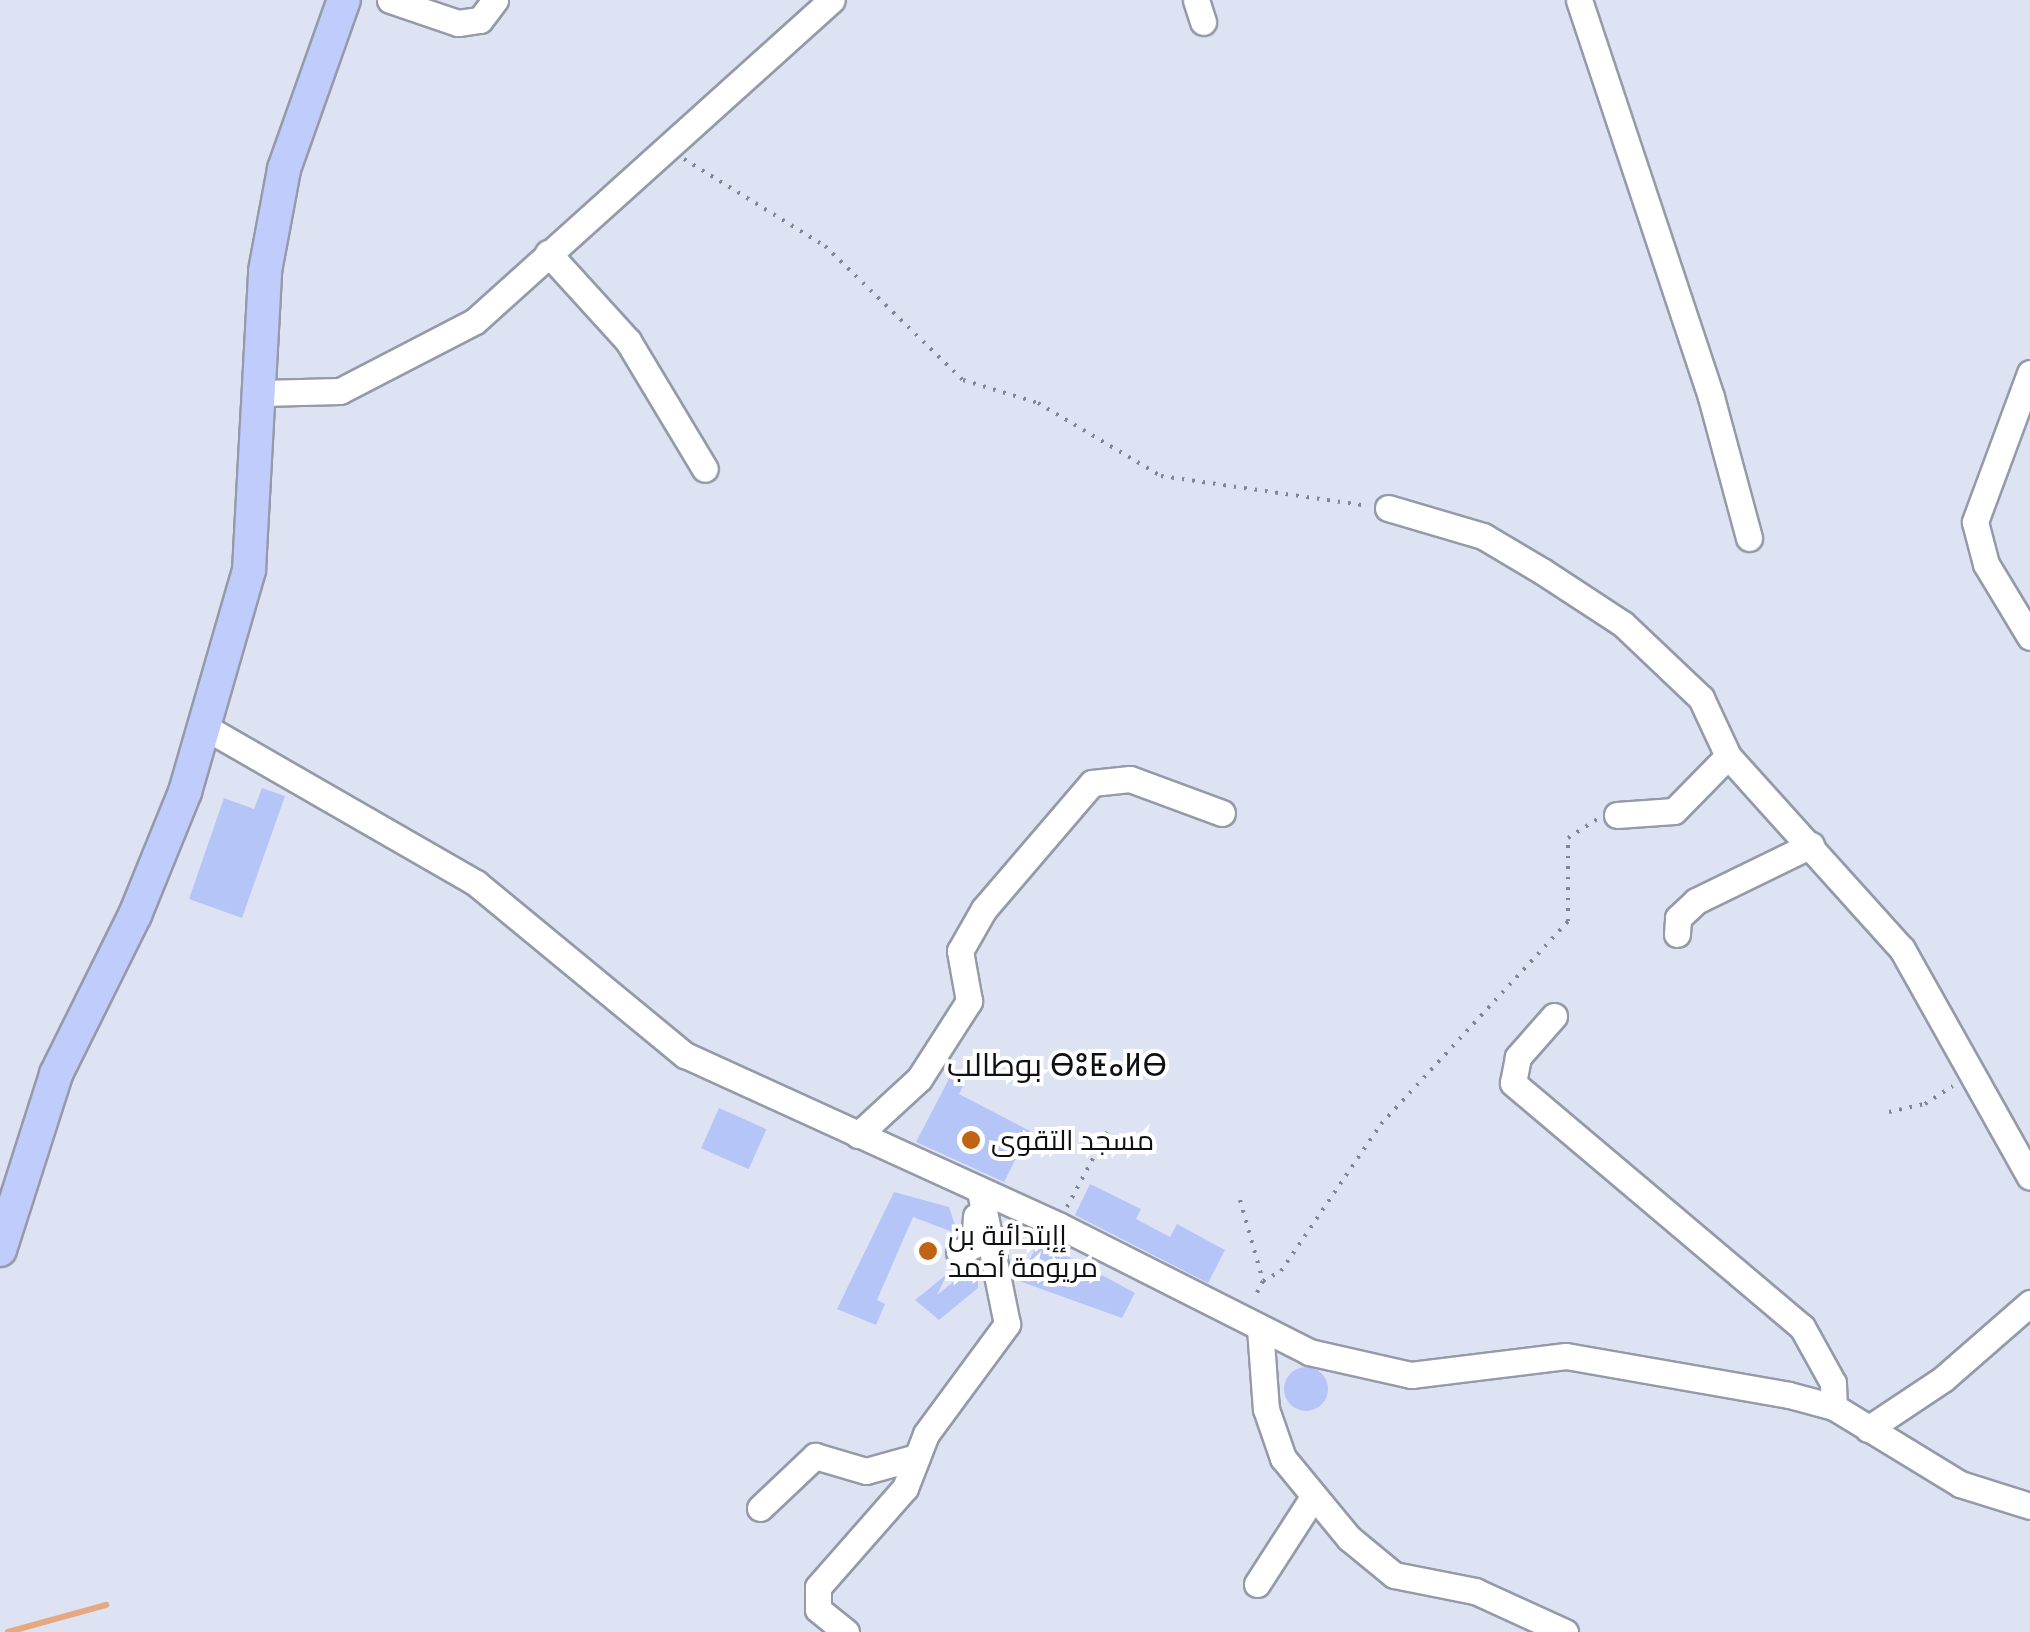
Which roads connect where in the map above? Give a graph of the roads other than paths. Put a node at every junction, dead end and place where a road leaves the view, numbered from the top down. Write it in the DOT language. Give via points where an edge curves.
graph roads {
  1 [pos="344,0"];
  2 [pos="390,0"];
  3 [pos="495,0"];
  4 [pos="832,0"];
  5 [pos="1579,0"];
  6 [pos="548,252"];
  7 [pos="2030,373"];
  8 [pos="261,393"];
  9 [pos="706,469"];
  10 [pos="1388,508"];
  11 [pos="1749,538"];
  12 [pos="2030,638"];
  13 [pos="203,726"];
  14 [pos="1728,756"];
  15 [pos="1222,813"];
  16 [pos="1618,815"];
  17 [pos="1810,844"];
  18 [pos="1677,934"];
  19 [pos="1554,1016"];
  20 [pos="858,1136"];
  21 [pos="2030,1177"];
  22 [pos="981,1197"];
  23 [pos="0,1250"];
  24 [pos="959,1252"];
  25 [pos="2030,1303"];
  26 [pos="1252,1324"];
  27 [pos="1834,1407"];
  28 [pos="1868,1429"];
  29 [pos="916,1458"];
  30 [pos="1313,1497"];
  31 [pos="2030,1506"];
  32 [pos="760,1508"];
  33 [pos="1257,1584"];
  34 [pos="846,1632"];
  35 [pos="1565,1632"];
  1 -- 8 [label="main road" via="284,168 266,272"];
  2 -- 3 [label="street" via="458,23 480,20"];
  4 -- 6 [label="street"];
  5 -- 11 [label="street" via="1711,397"];
  6 -- 8 [label="street" via="475,321 353,386 326,395"];
  6 -- 9 [label="street" via="628,341"];
  7 -- 12 [label="street" via="1975,522 1986,564"];
  8 -- 13 [label="main road" via="249,570"];
  10 -- 14 [label="street" via="1483,536 1598,605 1701,698"];
  13 -- 20 [label="street" via="476,883 685,1055"];
  13 -- 23 [label="main road" via="135,916 56,1074"];
  14 -- 16 [label="street" via="1674,811"];
  14 -- 17 [label="street"];
  15 -- 20 [label="street" via="1130,779 1092,784 984,909 960,951 969,1001 919,1079"];
  17 -- 18 [label="street" via="1696,901 1678,918"];
  17 -- 21 [label="street" via="1902,950"];
  19 -- 27 [label="street" via="1518,1057 1513,1083 1802,1327 1832,1383"];
  20 -- 22 [label="street"];
  22 -- 24 [label="street" via="974,1245"];
  22 -- 26 [label="street" via="1058,1225"];
  22 -- 29 [label="street" via="1007,1324"];
  25 -- 28 [label="street" via="1942,1379"];
  26 -- 27 [label="street" via="1309,1352 1411,1376 1566,1356"];
  26 -- 30 [label="street" via="1266,1409 1283,1458"];
  27 -- 28 [label="street"];
  28 -- 31 [label="street" via="1960,1484"];
  29 -- 32 [label="street" via="866,1471 815,1456"];
  29 -- 34 [label="street" via="905,1488 818,1587 818,1608"];
  30 -- 33 [label="street"];
  30 -- 35 [label="street" via="1394,1575 1475,1591"];
}
